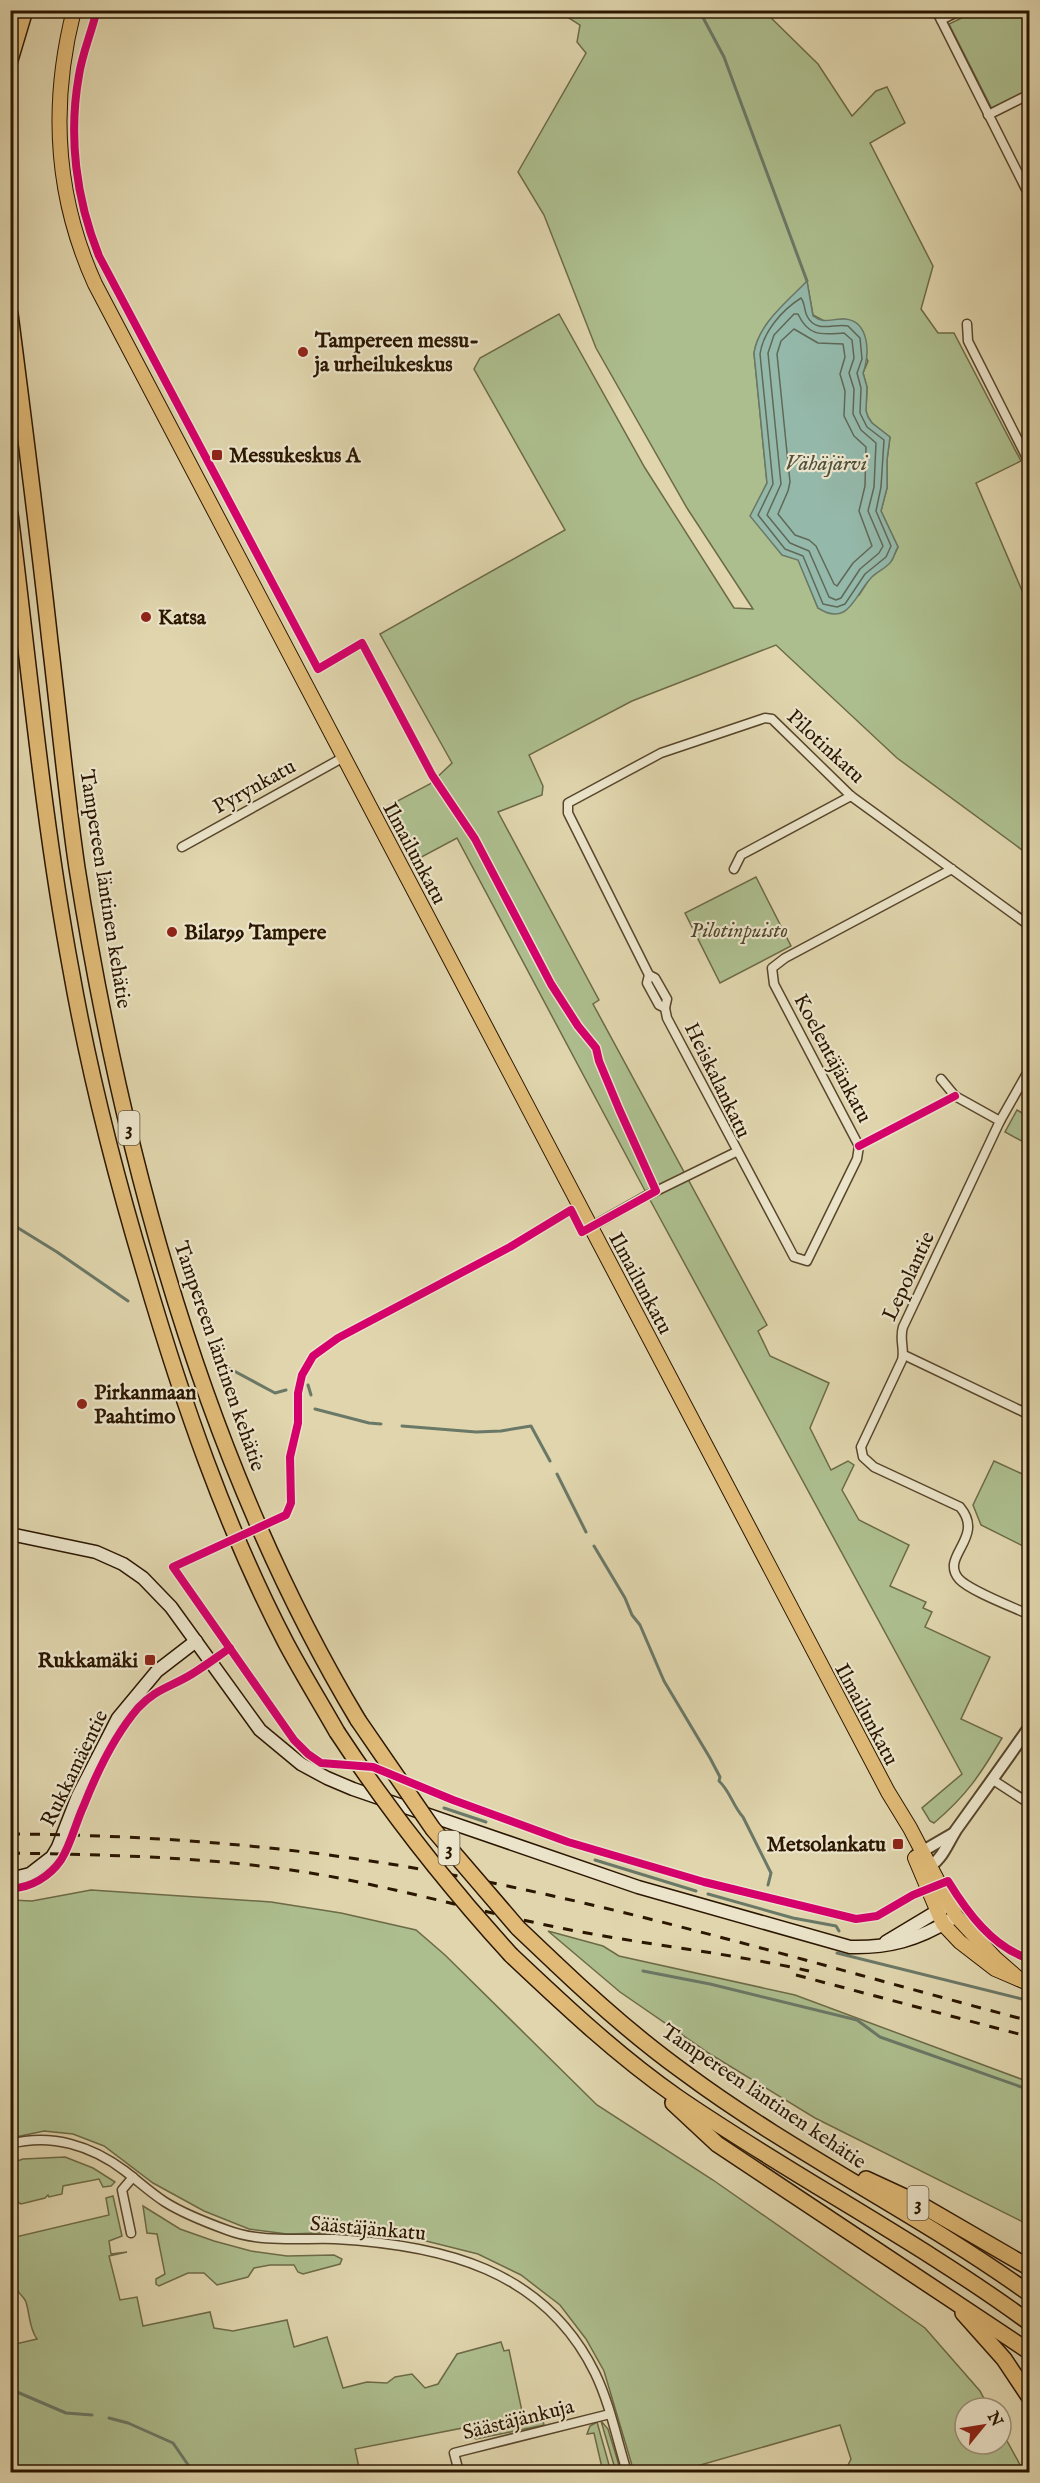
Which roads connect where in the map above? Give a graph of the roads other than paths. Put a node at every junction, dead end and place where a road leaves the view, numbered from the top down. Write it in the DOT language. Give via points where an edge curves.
graph roads {
  1 [pos="25,10"];
  2 [pos="74,10"];
  3 [pos="936,10"];
  4 [pos="960,10"];
  5 [pos="941,20"];
  6 [pos="10,60"];
  7 [pos="1029,94"];
  8 [pos="988,115"];
  9 [pos="1029,197"];
  10 [pos="10,314"];
  11 [pos="967,324"];
  12 [pos="1026,448"];
  13 [pos="1029,464"];
  14 [pos="10,514"];
  15 [pos="344,757"];
  16 [pos="851,796"];
  17 [pos="573,799"];
  18 [pos="182,847"];
  19 [pos="734,869"];
  20 [pos="952,869"];
  21 [pos="1029,926"];
  22 [pos="1029,1068"];
  23 [pos="941,1079"];
  24 [pos="1000,1121"];
  25 [pos="736,1152"];
  26 [pos="591,1227"];
  27 [pos="904,1355"];
  28 [pos="1029,1400"];
  29 [pos="1027,1413"];
  30 [pos="10,1534"];
  31 [pos="1029,1615"];
  32 [pos="196,1641"];
  33 [pos="1029,1726"];
  34 [pos="993,1780"];
  35 [pos="1029,1804"];
  36 [pos="955,1833"];
  37 [pos="918,1854"];
  38 [pos="925,1869"];
  39 [pos="10,1879"];
  40 [pos="947,1911"];
  41 [pos="943,1924"];
  42 [pos="882,1944"];
  43 [pos="1024,1981"];
  44 [pos="625,2057"];
  45 [pos="10,2144"];
  46 [pos="800,2150"];
  47 [pos="133,2177"];
  48 [pos="131,2233"];
  49 [pos="1029,2268"];
  50 [pos="1029,2294"];
  51 [pos="950,2297"];
  52 [pos="1029,2323"];
  53 [pos="1029,2352"];
  54 [pos="1029,2398"];
  55 [pos="610,2414"];
  56 [pos="459,2472"];
  57 [pos="627,2472"];
  1 -- 6 [label="highway"];
  2 -- 15 [label="main road, Ilmailunkatu" via="61,90 59,133 63,183 78,242 109,312"];
  3 -- 5 [label="street"];
  4 -- 5 [label="street"];
  5 -- 8 [label="street"];
  7 -- 8 [label="street"];
  8 -- 9 [label="street"];
  10 -- 46 [label="highway, Tampereen läntinen kehätie / 3, bridge" via="77,864 118,1085 188,1340 269,1551 308,1633 358,1720 433,1829 519,1928 598,2004 686,2074"];
  11 -- 12 [label="street" via="968,341"];
  12 -- 13 [label="street"];
  14 -- 44 [label="highway, Tampereen läntinen kehätie / 3, bridge" via="70,970 126,1210 164,1342 210,1470 286,1643 370,1782 428,1858 511,1955"];
  15 -- 18 [label="street, Pyrynkatu"];
  15 -- 26 [label="main road, Ilmailunkatu"];
  16 -- 17 [label="street, Pilotinkatu" via="778,722 765,718 671,749"];
  16 -- 19 [label="street" via="741,855"];
  16 -- 20 [label="street, Pilotinkatu"];
  17 -- 25 [label="street, Heiskalankatu" via="568,803 568,813 649,975 656,978 667,999 667,1018"];
  20 -- 21 [label="street, Pilotinkatu"];
  20 -- 25 [label="street, Koelentäjänkatu" via="772,968 774,984 859,1146 807,1261 794,1257"];
  22 -- 24 [label="street, Lepolantie"];
  23 -- 24 [label="street" via="955,1096"];
  24 -- 27 [label="street, Lepolantie" via="903,1327 900,1336"];
  25 -- 26 [label="street, Heiskalankatu"];
  26 -- 37 [label="main road, Ilmailunkatu"];
  27 -- 29 [label="street"];
  27 -- 31 [label="street, Lepolantie" via="865,1436 863,1457 874,1467 960,1507 969,1522 954,1572 970,1587"];
  28 -- 29 [label="street"];
  30 -- 32 [label="main road" via="96,1552 123,1564 157,1592"];
  32 -- 39 [label="main road, Rukkamäentie" via="157,1671 118,1718 52,1857 30,1874"];
  32 -- 42 [label="main road" via="260,1730 301,1764 327,1778 638,1887 850,1947"];
  33 -- 34 [label="street"];
  34 -- 35 [label="street"];
  34 -- 36 [label="street"];
  36 -- 37 [label="street"];
  36 -- 38 [label="street" via="943,1855"];
  37 -- 38 [label="main road, Ilmailunkatu"];
  38 -- 40 [label="main road, Ilmailunkatu"];
  40 -- 41 [label="main road, Ilmailunkatu"];
  40 -- 42 [label="main road"];
  40 -- 43 [label="main road"];
  41 -- 42 [label="main road" via="907,1942"];
  41 -- 43 [label="main road" via="995,1969"];
  44 -- 51 [label="highway, 3" via="717,2144"];
  44 -- 52 [label="highway, Tampereen läntinen kehätie" via="742,2140 930,2256"];
  45 -- 47 [label="street, Säästäjänkatu" via="32,2139 75,2144 104,2156"];
  46 -- 49 [label="highway, 3" via="918,2203"];
  46 -- 50 [label="highway, Tampereen läntinen kehätie"];
  47 -- 48 [label="street" via="122,2190"];
  47 -- 55 [label="street, Säästäjänkatu" via="163,2201 238,2234 287,2240 335,2239 422,2250 504,2276 543,2304 571,2335 596,2375"];
  51 -- 53 [label="highway, 3"];
  51 -- 54 [label="highway" via="1004,2359"];
  55 -- 56 [label="street, Säästäjänkuja" via="454,2453"];
  55 -- 57 [label="street, Säästäjänkatu"];
}
